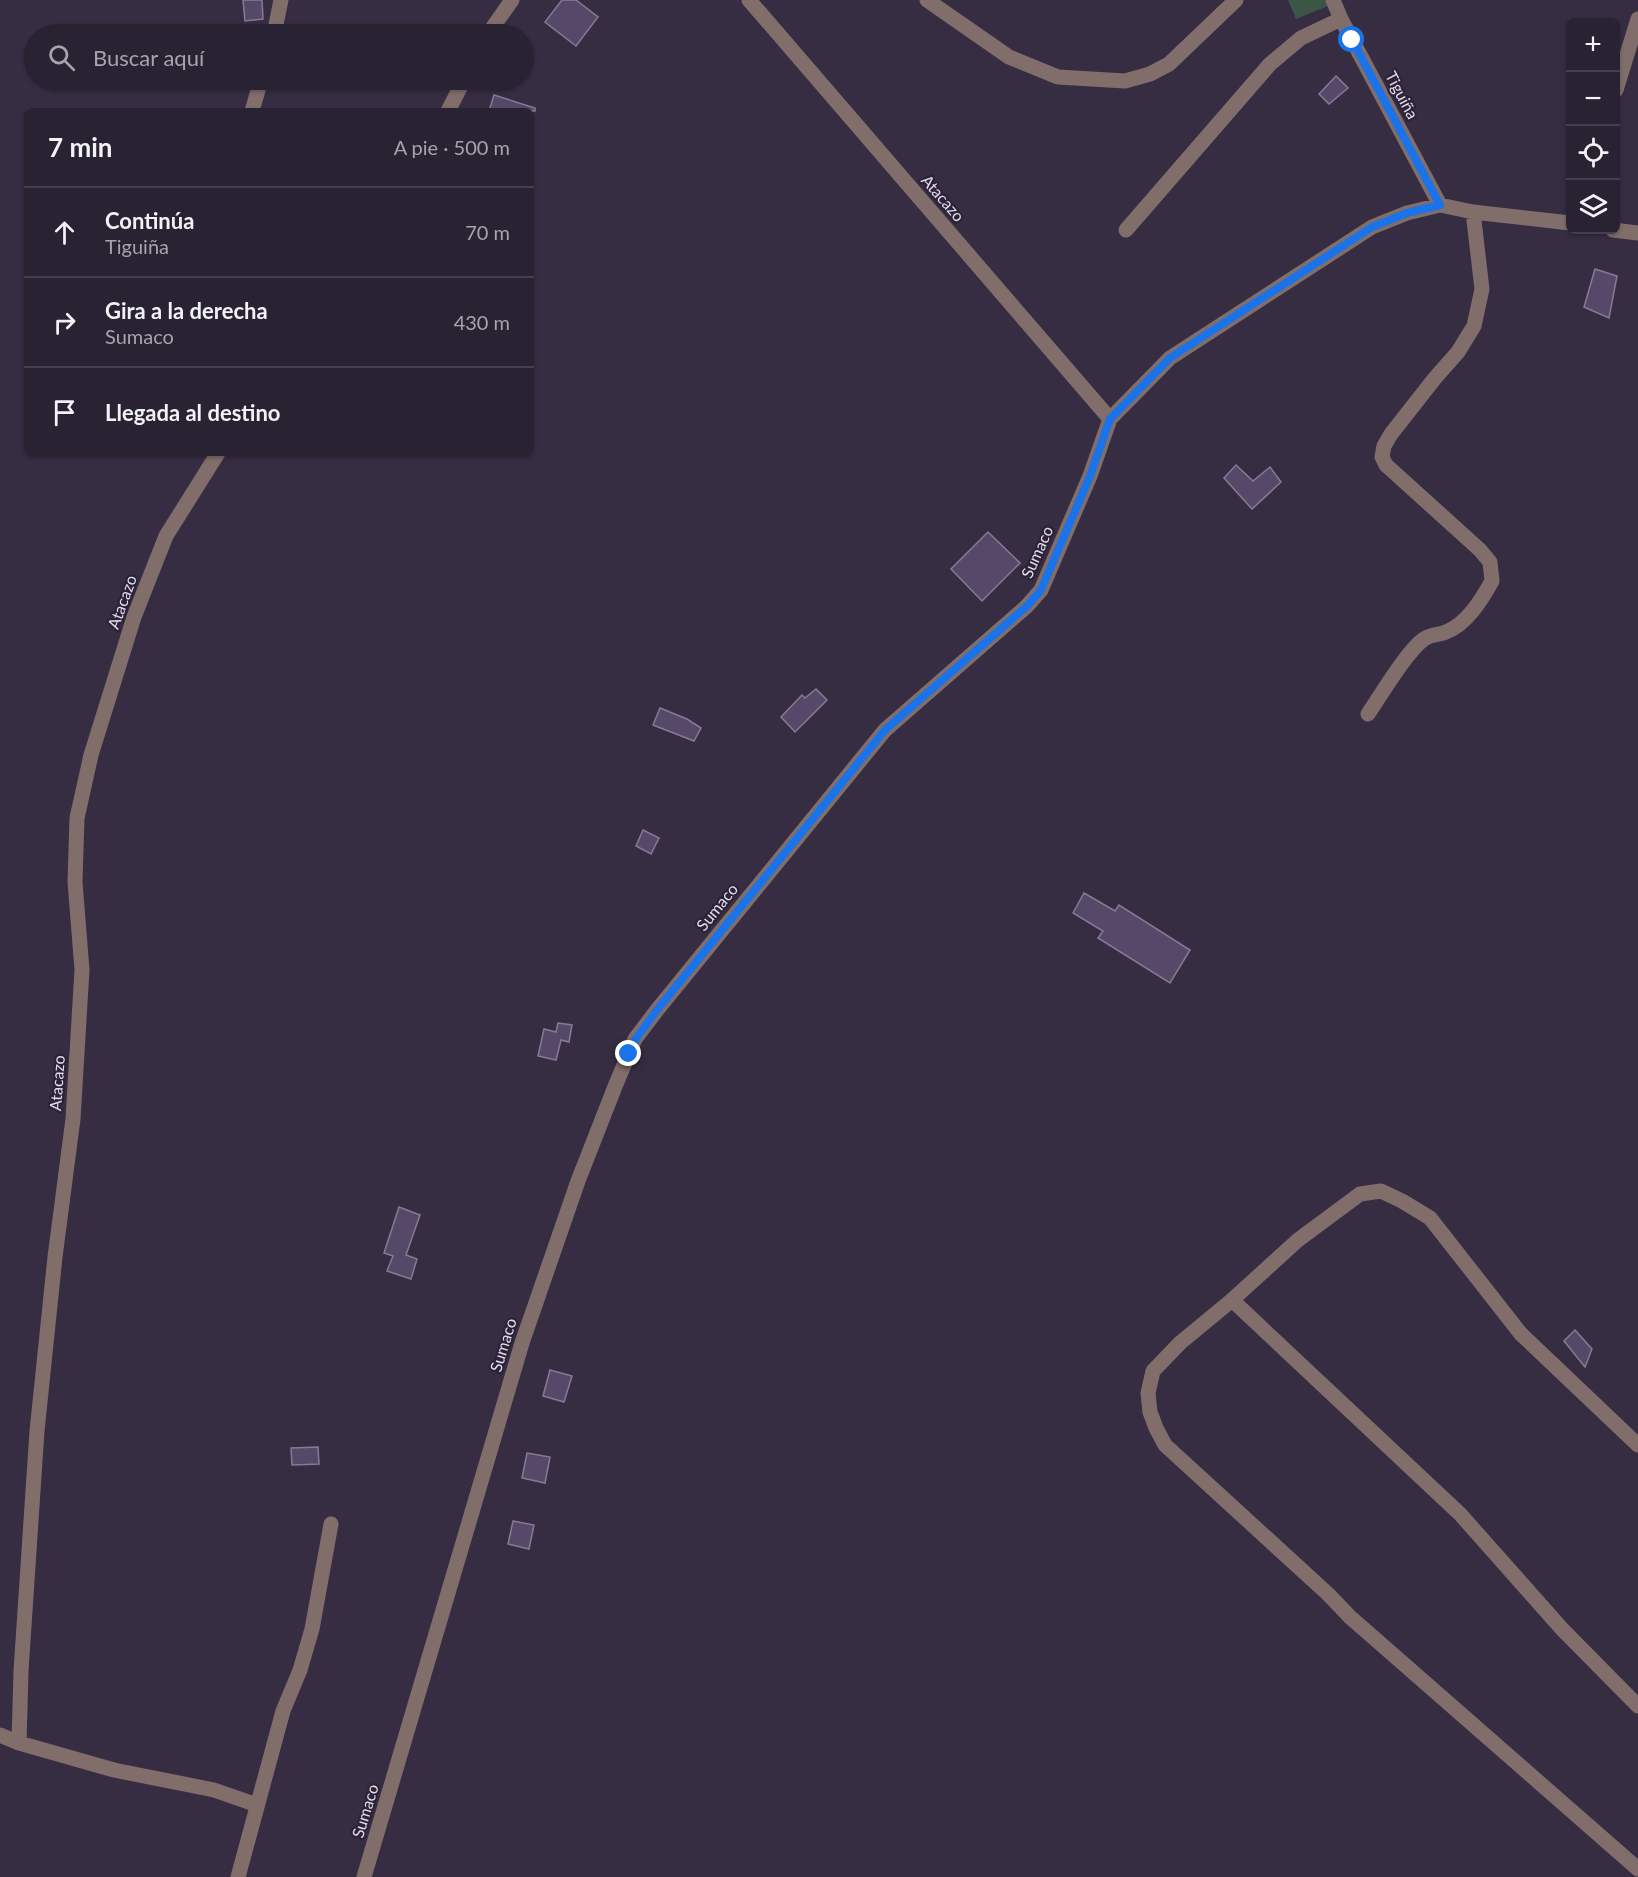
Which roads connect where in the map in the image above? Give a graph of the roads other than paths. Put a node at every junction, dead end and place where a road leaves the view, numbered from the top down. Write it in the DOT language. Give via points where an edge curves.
graph roads {
  1 [pos="281,0"];
  2 [pos="512,0"];
  3 [pos="748,0"];
  4 [pos="927,0"];
  5 [pos="1236,0"];
  6 [pos="1334,0"];
  7 [pos="1341,19"];
  8 [pos="1638,19"];
  9 [pos="276,24"];
  10 [pos="495,24"];
  11 [pos="1620,77"];
  12 [pos="258,90"];
  13 [pos="459,90"];
  14 [pos="253,108"];
  15 [pos="450,108"];
  16 [pos="1440,205"];
  17 [pos="1473,212"];
  18 [pos="1566,223"];
  19 [pos="1126,230"];
  20 [pos="1620,231"];
  21 [pos="1638,233"];
  22 [pos="1110,419"];
  23 [pos="216,456"];
  24 [pos="1368,714"];
  25 [pos="1232,1300"];
  26 [pos="1638,1445"];
  27 [pos="331,1524"];
  28 [pos="1638,1706"];
  29 [pos="0,1735"];
  30 [pos="19,1743"];
  31 [pos="257,1805"];
  32 [pos="1638,1869"];
  33 [pos="238,1877"];
  34 [pos="364,1877"];
  1 -- 9 [label="street"];
  2 -- 10 [label="street"];
  3 -- 22 [label="street, Atacazo"];
  4 -- 5 [label="street" via="1009,57 1058,77 1125,81 1169,64"];
  6 -- 7 [label="street, Tiguiña"];
  7 -- 16 [label="street, Tiguiña"];
  7 -- 19 [label="street" via="1301,38 1270,63"];
  8 -- 11 [label="street"];
  12 -- 14 [label="street"];
  13 -- 15 [label="street"];
  16 -- 17 [label="street"];
  16 -- 22 [label="street, Sumaco" via="1372,227 1234,315 1170,358"];
  17 -- 18 [label="street"];
  17 -- 24 [label="street" via="1482,289 1474,326 1458,352 1391,434 1382,457 1386,465 1480,550 1490,562 1492,581 1464,620 1446,632 1424,639"];
  20 -- 21 [label="street"];
  22 -- 34 [label="street, Sumaco" via="1041,590 885,730 635,1040 578,1181 522,1343"];
  23 -- 30 [label="street, Atacazo" via="166,536 134,617 91,755 77,818 75,882 82,970 73,1119 37,1431"];
  25 -- 26 [label="street" via="1324,1220 1360,1194 1381,1191 1430,1218 1521,1334"];
  25 -- 28 [label="street" via="1460,1514 1562,1629"];
  25 -- 32 [label="street" via="1153,1371 1148,1393 1150,1412 1165,1445 1350,1617"];
  27 -- 31 [label="street" via="312,1629 283,1711"];
  29 -- 30 [label="street"];
  30 -- 31 [label="street" via="114,1770 213,1790"];
  31 -- 33 [label="street"];
}
